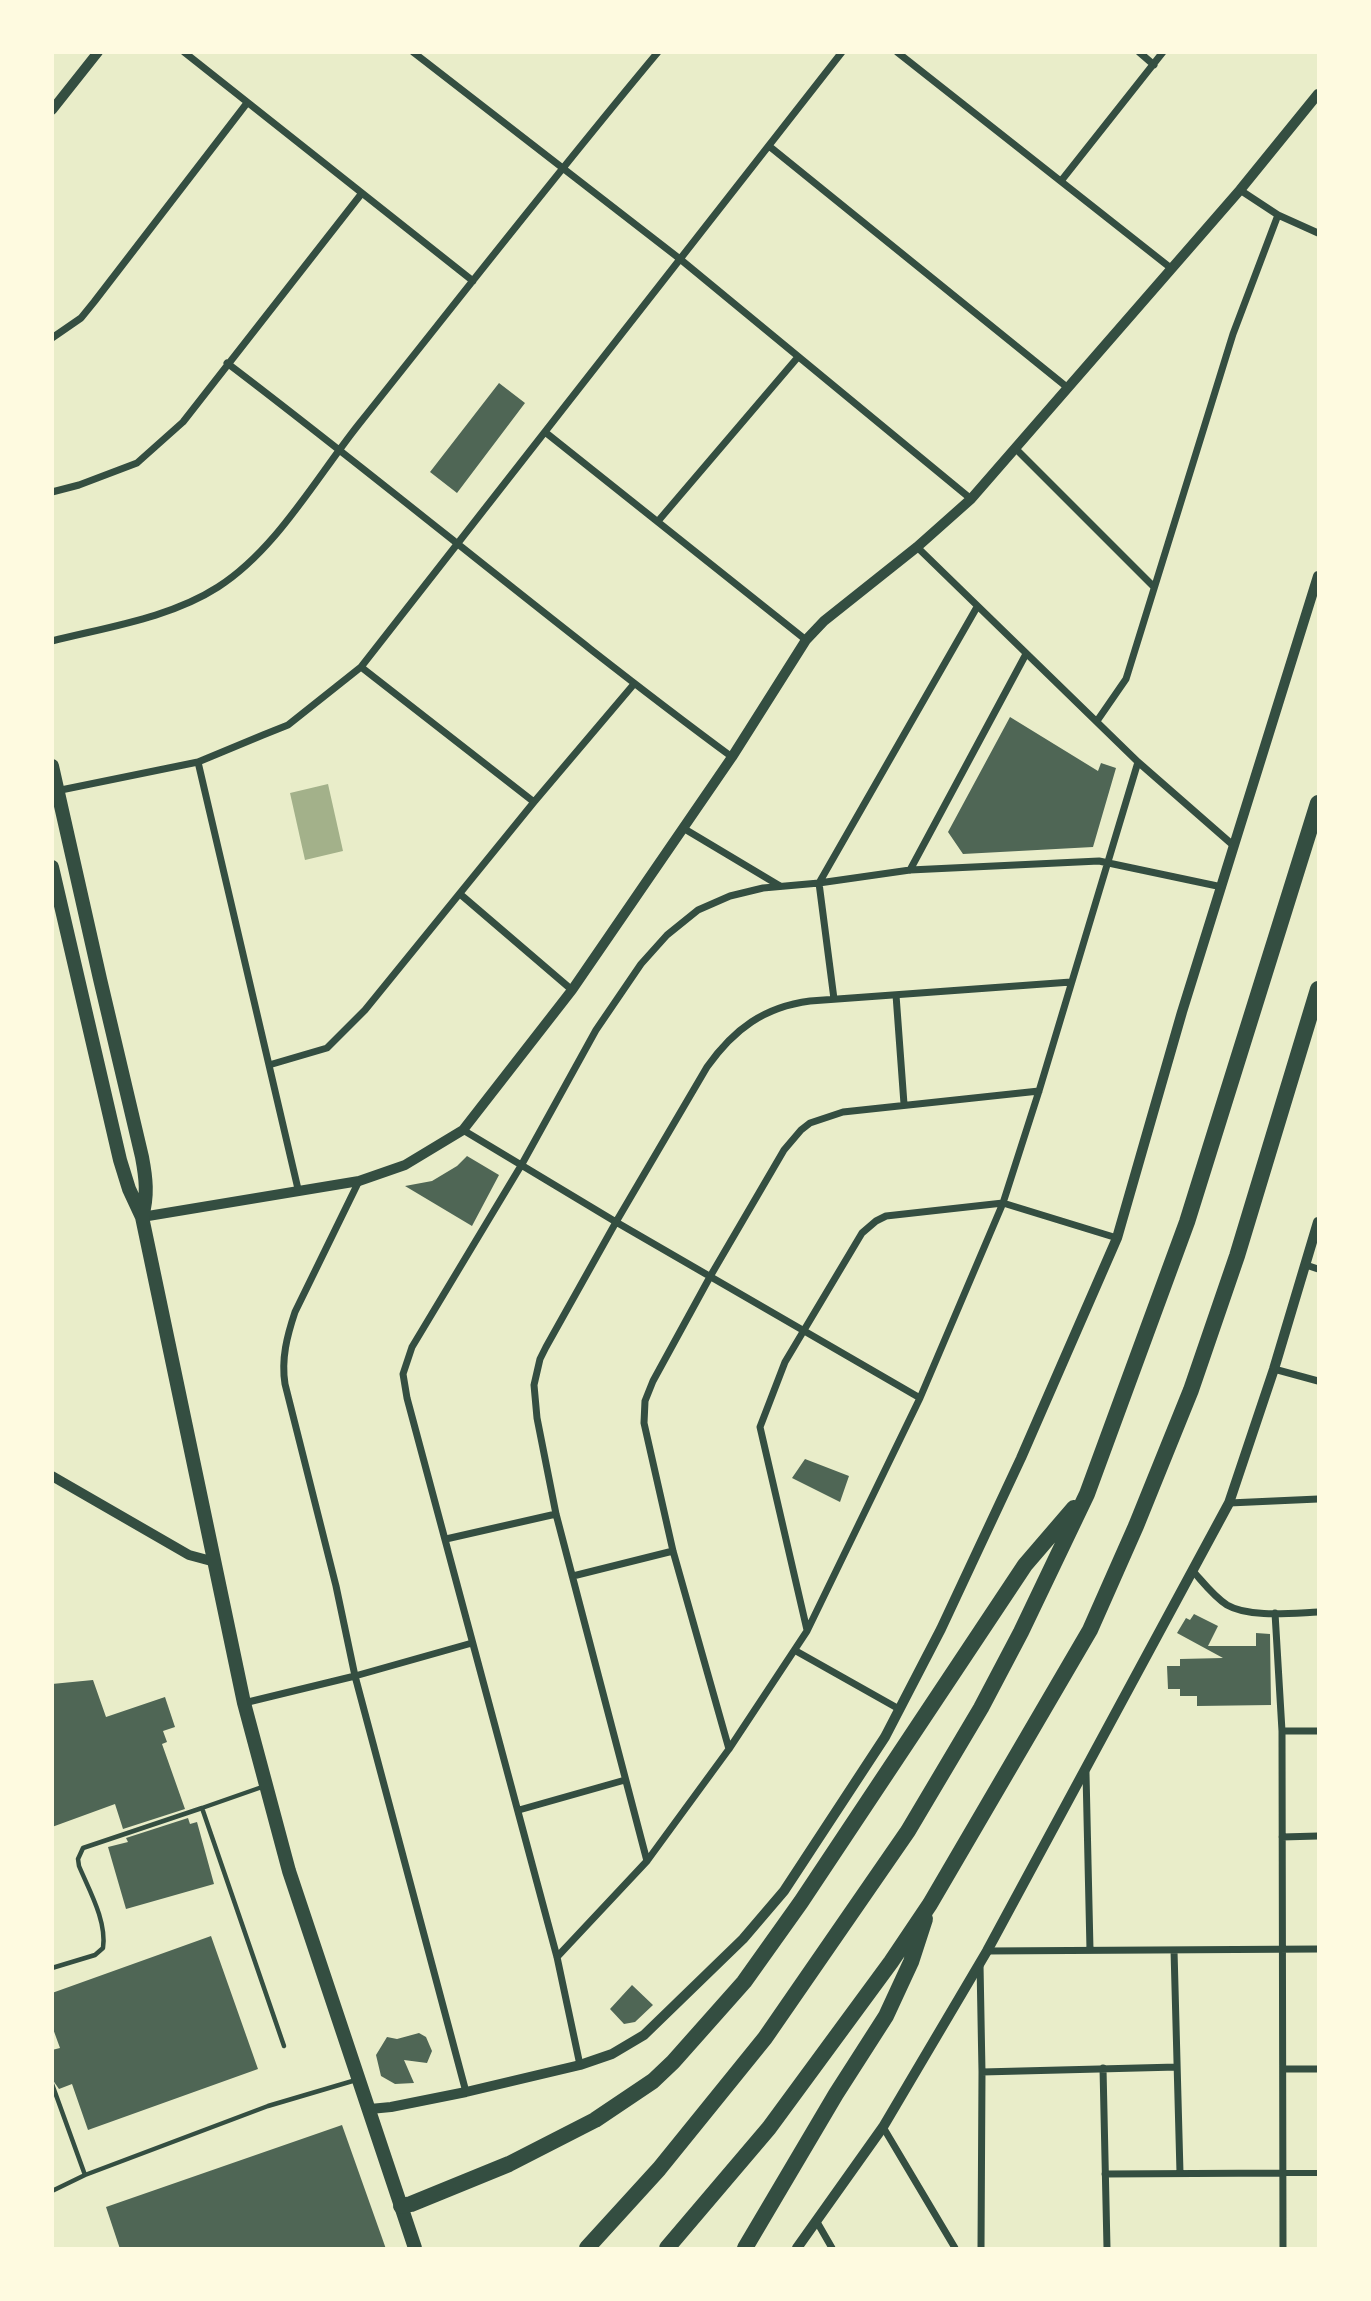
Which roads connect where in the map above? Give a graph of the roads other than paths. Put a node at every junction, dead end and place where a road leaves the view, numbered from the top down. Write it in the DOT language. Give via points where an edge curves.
graph roads {
  1 [pos="98,52"];
  2 [pos="184,52"];
  3 [pos="413,52"];
  4 [pos="842,52"];
  5 [pos="897,52"];
  6 [pos="1139,52"];
  7 [pos="1163,52"];
  8 [pos="654,54"];
  9 [pos="1154,65"];
  10 [pos="1318,94"];
  11 [pos="247,103"];
  12 [pos="52,110"];
  13 [pos="769,146"];
  14 [pos="562,169"];
  15 [pos="1061,181"];
  16 [pos="1240,190"];
  17 [pos="362,194"];
  18 [pos="1278,215"];
  19 [pos="1318,233"];
  20 [pos="680,260"];
  21 [pos="1172,269"];
  22 [pos="472,281"];
  23 [pos="52,338"];
  24 [pos="798,356"];
  25 [pos="227,363"];
  26 [pos="1068,388"];
  27 [pos="545,432"];
  28 [pos="340,449"];
  29 [pos="1015,449"];
  30 [pos="52,492"];
  31 [pos="971,499"];
  32 [pos="659,520"];
  33 [pos="457,545"];
  34 [pos="917,547"];
  35 [pos="1318,576"];
  36 [pos="1154,587"];
  37 [pos="977,607"];
  38 [pos="806,640"];
  39 [pos="52,641"];
  40 [pos="1026,654"];
  41 [pos="361,667"];
  42 [pos="634,684"];
  43 [pos="1097,721"];
  44 [pos="732,757"];
  45 [pos="198,762"];
  46 [pos="1138,762"];
  47 [pos="52,766"];
  48 [pos="55,792"];
  49 [pos="534,802"];
  50 [pos="1318,803"];
  51 [pos="683,828"];
  52 [pos="1234,846"];
  53 [pos="1107,863"];
  54 [pos="52,867"];
  55 [pos="909,870"];
  56 [pos="819,883"];
  57 [pos="781,886"];
  58 [pos="1222,887"];
  59 [pos="460,894"];
  60 [pos="58,920"];
  61 [pos="1071,982"];
  62 [pos="1318,989"];
  63 [pos="572,990"];
  64 [pos="895,995"];
  65 [pos="834,999"];
  66 [pos="270,1065"];
  67 [pos="1039,1091"];
  68 [pos="904,1104"];
  69 [pos="463,1130"];
  70 [pos="522,1164"];
  71 [pos="359,1181"];
  72 [pos="298,1189"];
  73 [pos="1003,1203"];
  74 [pos="142,1217"];
  75 [pos="615,1222"];
  76 [pos="1318,1222"];
  77 [pos="1117,1238"];
  78 [pos="1306,1265"];
  79 [pos="1318,1269"];
  80 [pos="710,1275"];
  81 [pos="805,1331"];
  82 [pos="1274,1369"];
  83 [pos="1318,1381"];
  84 [pos="920,1398"];
  85 [pos="52,1476"];
  86 [pos="1087,1494"];
  87 [pos="1318,1499"];
  88 [pos="1229,1503"];
  89 [pos="556,1514"];
  90 [pos="446,1539"];
  91 [pos="673,1551"];
  92 [pos="215,1562"];
  93 [pos="1192,1570"];
  94 [pos="573,1576"];
  95 [pos="1318,1612"];
  96 [pos="1275,1613"];
  97 [pos="807,1631"];
  98 [pos="472,1643"];
  99 [pos="796,1651"];
  100 [pos="355,1676"];
  101 [pos="244,1703"];
  102 [pos="899,1709"];
  103 [pos="1282,1731"];
  104 [pos="1318,1731"];
  105 [pos="729,1749"];
  106 [pos="1086,1768"];
  107 [pos="625,1780"];
  108 [pos="266,1785"];
  109 [pos="202,1808"];
  110 [pos="519,1810"];
  111 [pos="1318,1836"];
  112 [pos="1282,1837"];
  113 [pos="647,1861"];
  114 [pos="930,1903"];
  115 [pos="1090,1950"];
  116 [pos="1174,1950"];
  117 [pos="1283,1950"];
  118 [pos="1318,1950"];
  119 [pos="987,1951"];
  120 [pos="557,1958"];
  121 [pos="980,1964"];
  122 [pos="52,1968"];
  123 [pos="284,2046"];
  124 [pos="580,2065"];
  125 [pos="1103,2067"];
  126 [pos="1177,2067"];
  127 [pos="1284,2069"];
  128 [pos="1318,2069"];
  129 [pos="982,2072"];
  130 [pos="360,2078"];
  131 [pos="52,2084"];
  132 [pos="466,2092"];
  133 [pos="370,2109"];
  134 [pos="883,2127"];
  135 [pos="1180,2173"];
  136 [pos="1105,2174"];
  137 [pos="1283,2174"];
  138 [pos="1318,2174"];
  139 [pos="85,2175"];
  140 [pos="52,2191"];
  141 [pos="401,2206"];
  142 [pos="817,2222"];
  143 [pos="415,2249"];
  144 [pos="587,2249"];
  145 [pos="667,2249"];
  146 [pos="745,2249"];
  147 [pos="797,2249"];
  148 [pos="832,2249"];
  149 [pos="955,2249"];
  150 [pos="981,2249"];
  151 [pos="1107,2249"];
  152 [pos="1283,2249"];
  1 -- 12 [label="street"];
  2 -- 11 [label="street"];
  3 -- 14 [label="street"];
  4 -- 13 [label="street"];
  5 -- 15 [label="street"];
  6 -- 9 [label="street"];
  7 -- 9 [label="street"];
  8 -- 14 [label="street"];
  9 -- 15 [label="street"];
  10 -- 16 [label="street"];
  11 -- 17 [label="street"];
  11 -- 23 [label="street" via="94,302"];
  13 -- 20 [label="street"];
  13 -- 26 [label="street"];
  14 -- 20 [label="street"];
  14 -- 22 [label="street"];
  15 -- 21 [label="street"];
  16 -- 18 [label="street"];
  16 -- 21 [label="street"];
  17 -- 22 [label="street"];
  17 -- 25 [label="street"];
  18 -- 19 [label="street"];
  18 -- 36 [label="street" via="1233,334"];
  20 -- 24 [label="street"];
  20 -- 27 [label="street"];
  21 -- 26 [label="street"];
  22 -- 28 [label="street"];
  24 -- 31 [label="street"];
  24 -- 32 [label="street"];
  25 -- 28 [label="street"];
  25 -- 30 [label="street" via="183,422 137,463"];
  26 -- 29 [label="street"];
  27 -- 32 [label="street"];
  27 -- 33 [label="street"];
  28 -- 33 [label="street"];
  28 -- 39 [label="street" via="265,548 217,588 159,613"];
  29 -- 31 [label="street"];
  29 -- 36 [label="street"];
  31 -- 34 [label="street"];
  32 -- 38 [label="street"];
  33 -- 41 [label="street"];
  33 -- 42 [label="street"];
  34 -- 37 [label="street"];
  34 -- 38 [label="street"];
  35 -- 52 [label="street"];
  36 -- 43 [label="street" via="1126,678"];
  37 -- 40 [label="street"];
  37 -- 56 [label="street"];
  38 -- 44 [label="street"];
  40 -- 43 [label="street"];
  40 -- 55 [label="street"];
  41 -- 45 [label="street" via="288,725"];
  41 -- 49 [label="street"];
  42 -- 44 [label="street"];
  42 -- 49 [label="street"];
  43 -- 46 [label="street"];
  44 -- 51 [label="street"];
  45 -- 48 [label="street"];
  45 -- 66 [label="street"];
  46 -- 52 [label="street"];
  46 -- 53 [label="street"];
  47 -- 48 [label="main road"];
  48 -- 74 [label="main road" via="142,1157 147,1184"];
  49 -- 59 [label="street"];
  50 -- 86 [label="highway" via="1187,1222"];
  51 -- 57 [label="street"];
  51 -- 63 [label="street"];
  52 -- 58 [label="street"];
  53 -- 55 [label="street"];
  53 -- 58 [label="street"];
  53 -- 61 [label="street"];
  54 -- 60 [label="main road"];
  55 -- 56 [label="street"];
  56 -- 57 [label="street"];
  56 -- 65 [label="street"];
  57 -- 70 [label="street" via="714,902 667,935 640,964 596,1030"];
  58 -- 77 [label="street"];
  59 -- 63 [label="street"];
  59 -- 66 [label="street" via="365,1010 327,1048"];
  60 -- 74 [label="main road" via="128,1189"];
  61 -- 64 [label="street"];
  61 -- 67 [label="street"];
  62 -- 114 [label="highway" via="1233,1268 1191,1390 1136,1526 1090,1630"];
  63 -- 69 [label="street"];
  64 -- 65 [label="street"];
  64 -- 68 [label="street"];
  65 -- 75 [label="street" via="776,1009 732,1036 707,1067"];
  66 -- 72 [label="street"];
  67 -- 68 [label="street"];
  67 -- 73 [label="street"];
  68 -- 80 [label="street" via="819,1118 800,1130 783,1150"];
  69 -- 70 [label="street"];
  69 -- 71 [label="street" via="405,1165"];
  70 -- 75 [label="street"];
  70 -- 90 [label="street" via="412,1347 403,1374"];
  71 -- 72 [label="street"];
  71 -- 100 [label="street" via="295,1312 282,1366"];
  72 -- 74 [label="street"];
  73 -- 77 [label="street"];
  73 -- 81 [label="street" via="896,1214 876,1221 862,1233"];
  73 -- 84 [label="street"];
  74 -- 92 [label="main road"];
  75 -- 80 [label="street"];
  75 -- 89 [label="street" via="545,1347 536,1372 534,1402"];
  76 -- 78 [label="street"];
  77 -- 102 [label="street" via="1015,1470"];
  78 -- 79 [label="street"];
  78 -- 82 [label="street"];
  80 -- 81 [label="street"];
  80 -- 91 [label="street" via="645,1401 644,1423"];
  81 -- 84 [label="street"];
  81 -- 97 [label="street" via="785,1362 761,1427"];
  82 -- 83 [label="street"];
  82 -- 88 [label="street"];
  84 -- 97 [label="street"];
  85 -- 92 [label="street" via="188,1555"];
  86 -- 141 [label="highway" via="1025,1565 744,1982 673,2062 625,2102 586,2125 509,2164"];
  86 -- 144 [label="highway" via="981,1708 908,1831 765,2038"];
  87 -- 88 [label="street"];
  88 -- 93 [label="street"];
  89 -- 90 [label="street"];
  89 -- 94 [label="street"];
  90 -- 98 [label="street"];
  91 -- 94 [label="street"];
  91 -- 105 [label="street"];
  92 -- 101 [label="main road"];
  93 -- 96 [label="street" via="1228,1606"];
  93 -- 106 [label="street"];
  94 -- 107 [label="street"];
  95 -- 96 [label="street"];
  96 -- 103 [label="street"];
  97 -- 99 [label="street"];
  98 -- 100 [label="street"];
  98 -- 110 [label="street"];
  99 -- 102 [label="street"];
  99 -- 105 [label="street"];
  100 -- 101 [label="street"];
  100 -- 132 [label="street"];
  101 -- 108 [label="main road"];
  102 -- 124 [label="street" via="784,1891 743,1940 644,2035 612,2054"];
  103 -- 104 [label="street"];
  103 -- 112 [label="street"];
  105 -- 113 [label="street"];
  106 -- 115 [label="street"];
  106 -- 119 [label="street"];
  107 -- 110 [label="street"];
  107 -- 113 [label="street"];
  108 -- 109 [label="lane"];
  108 -- 130 [label="main road" via="289,1871"];
  109 -- 122 [label="lane" via="83,1848 79,1866 102,1925 103,1948 95,1955"];
  109 -- 123 [label="lane"];
  110 -- 120 [label="street"];
  111 -- 112 [label="street"];
  112 -- 117 [label="street"];
  113 -- 120 [label="street"];
  114 -- 145 [label="highway" via="801,2086"];
  114 -- 146 [label="highway" via="911,1962 886,2016"];
  115 -- 116 [label="street"];
  115 -- 119 [label="street"];
  116 -- 117 [label="street"];
  116 -- 126 [label="street"];
  117 -- 118 [label="street"];
  117 -- 127 [label="street"];
  119 -- 121 [label="street"];
  120 -- 124 [label="street"];
  121 -- 129 [label="street"];
  121 -- 134 [label="street"];
  124 -- 132 [label="street"];
  125 -- 126 [label="street"];
  125 -- 129 [label="street"];
  125 -- 136 [label="street"];
  126 -- 135 [label="street"];
  127 -- 128 [label="street"];
  127 -- 137 [label="street"];
  129 -- 150 [label="street"];
  130 -- 133 [label="main road"];
  130 -- 139 [label="lane" via="268,2106"];
  131 -- 139 [label="lane"];
  132 -- 133 [label="street"];
  133 -- 141 [label="main road"];
  134 -- 142 [label="street"];
  134 -- 149 [label="street"];
  135 -- 136 [label="street"];
  135 -- 137 [label="street"];
  136 -- 151 [label="street"];
  137 -- 138 [label="street"];
  137 -- 152 [label="street"];
  139 -- 140 [label="lane"];
  141 -- 143 [label="main road"];
  142 -- 147 [label="street"];
  142 -- 148 [label="street"];
}
